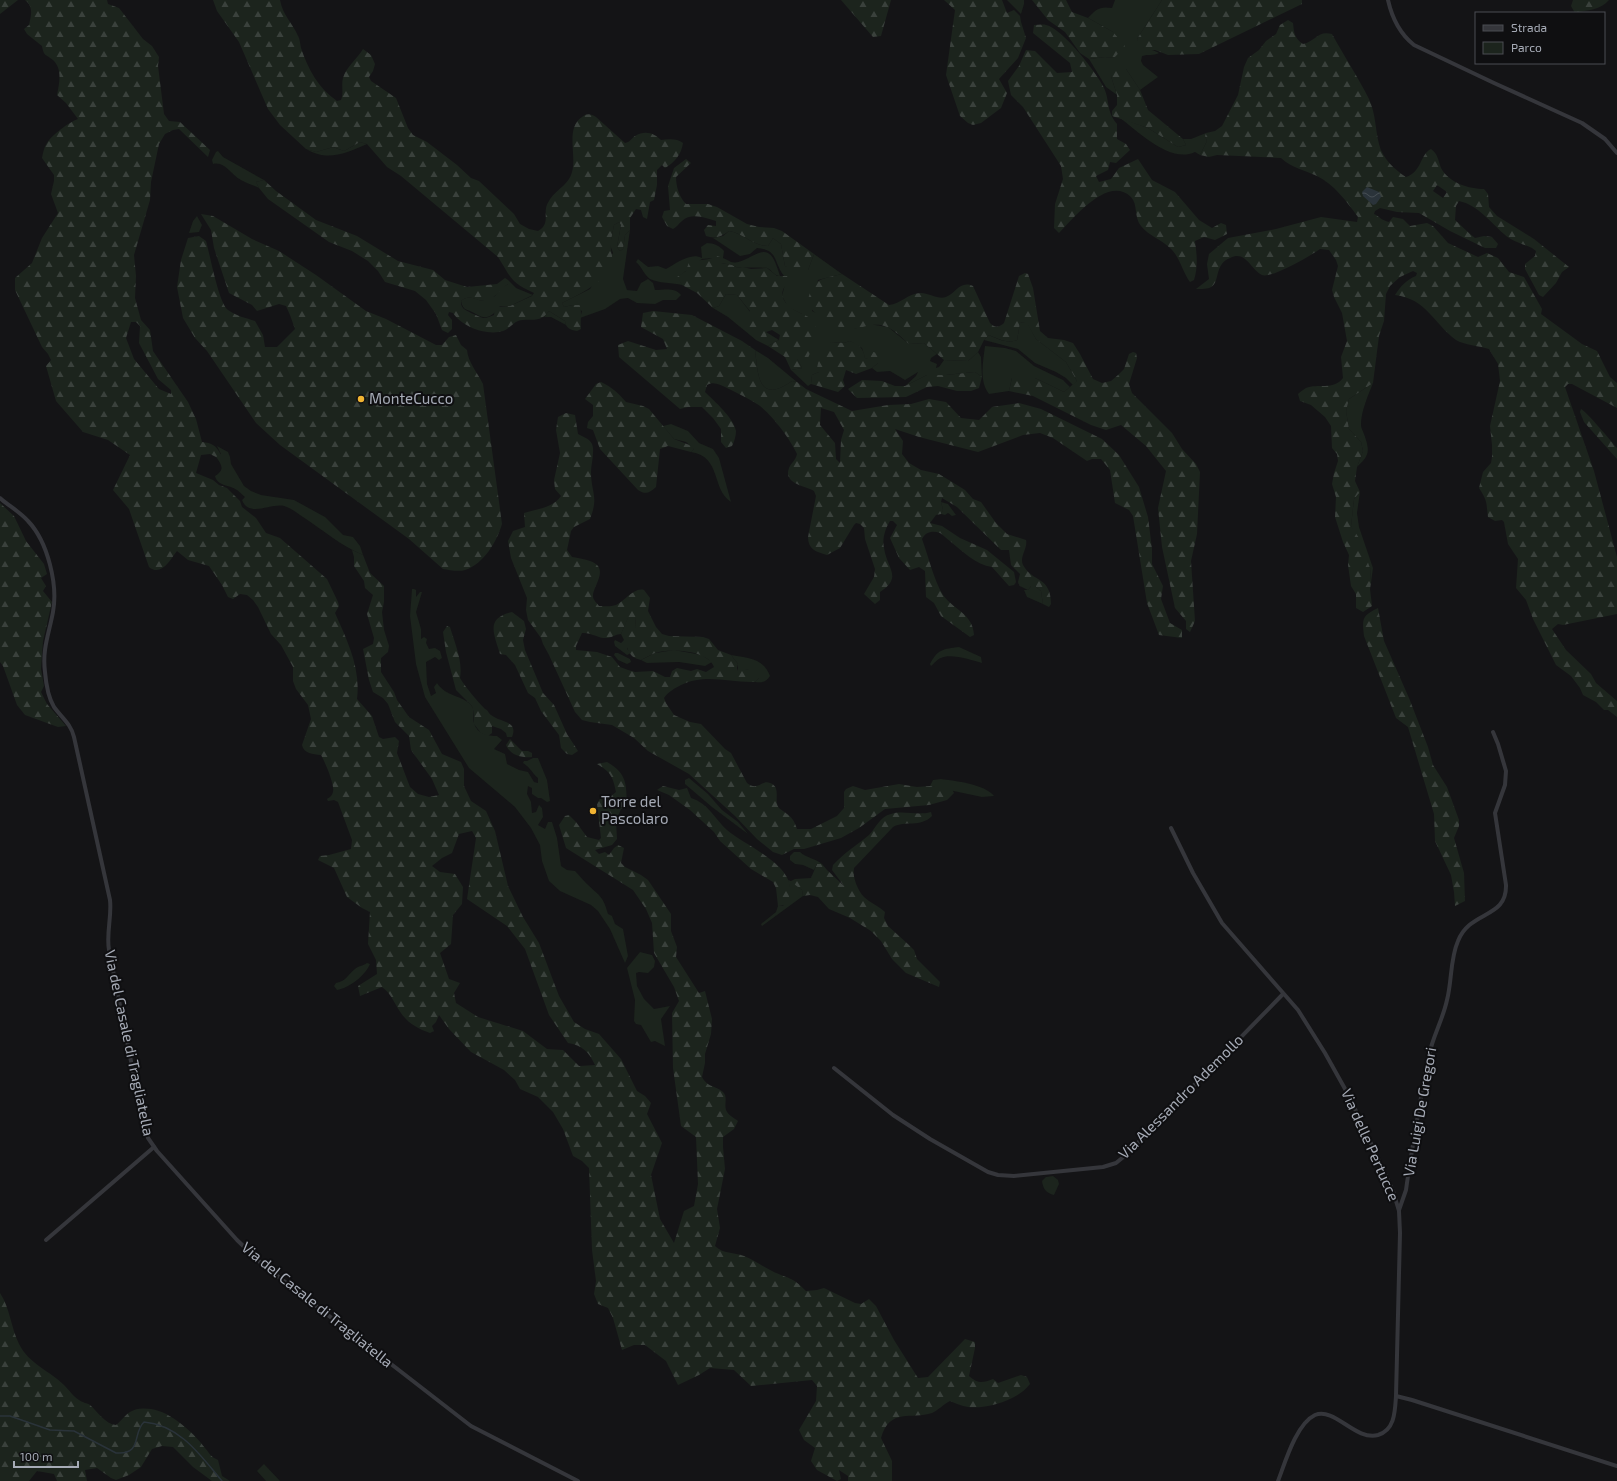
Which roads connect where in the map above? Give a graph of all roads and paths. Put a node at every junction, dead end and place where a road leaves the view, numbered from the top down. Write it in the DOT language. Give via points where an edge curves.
graph roads {
  1 [pos="1388,0"];
  2 [pos="1617,153"];
  3 [pos="0,498"];
  4 [pos="1492,732"];
  5 [pos="1171,828"];
  6 [pos="1284,994"];
  7 [pos="834,1068"];
  8 [pos="154,1147"];
  9 [pos="1399,1211"];
  10 [pos="46,1240"];
  11 [pos="1396,1396"];
  12 [pos="1617,1466"];
  13 [pos="578,1481"];
  14 [pos="1278,1481"];
  1 -- 2 [label="street" via="1398,27 1414,44 1582,122 1606,139"];
  3 -- 8 [label="street, Via del Casale di Tragliatella" via="32,525 54,580 53,611 44,653 48,692 53,706 69,724 74,737 110,900 109,950 144,1122 148,1138"];
  4 -- 9 [label="street, Via Luigi De Gregori" via="1506,771 1506,783 1495,813 1506,894 1498,907 1466,927 1456,945 1447,1001 1428,1058 1406,1190"];
  5 -- 6 [label="street, Via delle Pertucce" via="1222,923"];
  6 -- 7 [label="street, Via Alessandro Ademollo" via="1127,1154 1116,1163 1103,1167 1019,1175 992,1174 893,1116"];
  6 -- 9 [label="street, Via delle Pertucce" via="1310,1026 1340,1080 1389,1182"];
  8 -- 10 [label="street"];
  8 -- 13 [label="street, Via del Casale di Tragliatella" via="237,1240 268,1268 471,1426"];
  9 -- 11 [label="street, Via delle Pertucce"];
  11 -- 12 [label="street"];
  11 -- 14 [label="street, Via delle Pertucce" via="1391,1424 1386,1431 1376,1435 1362,1434 1325,1414 1312,1417 1296,1438"];
}
